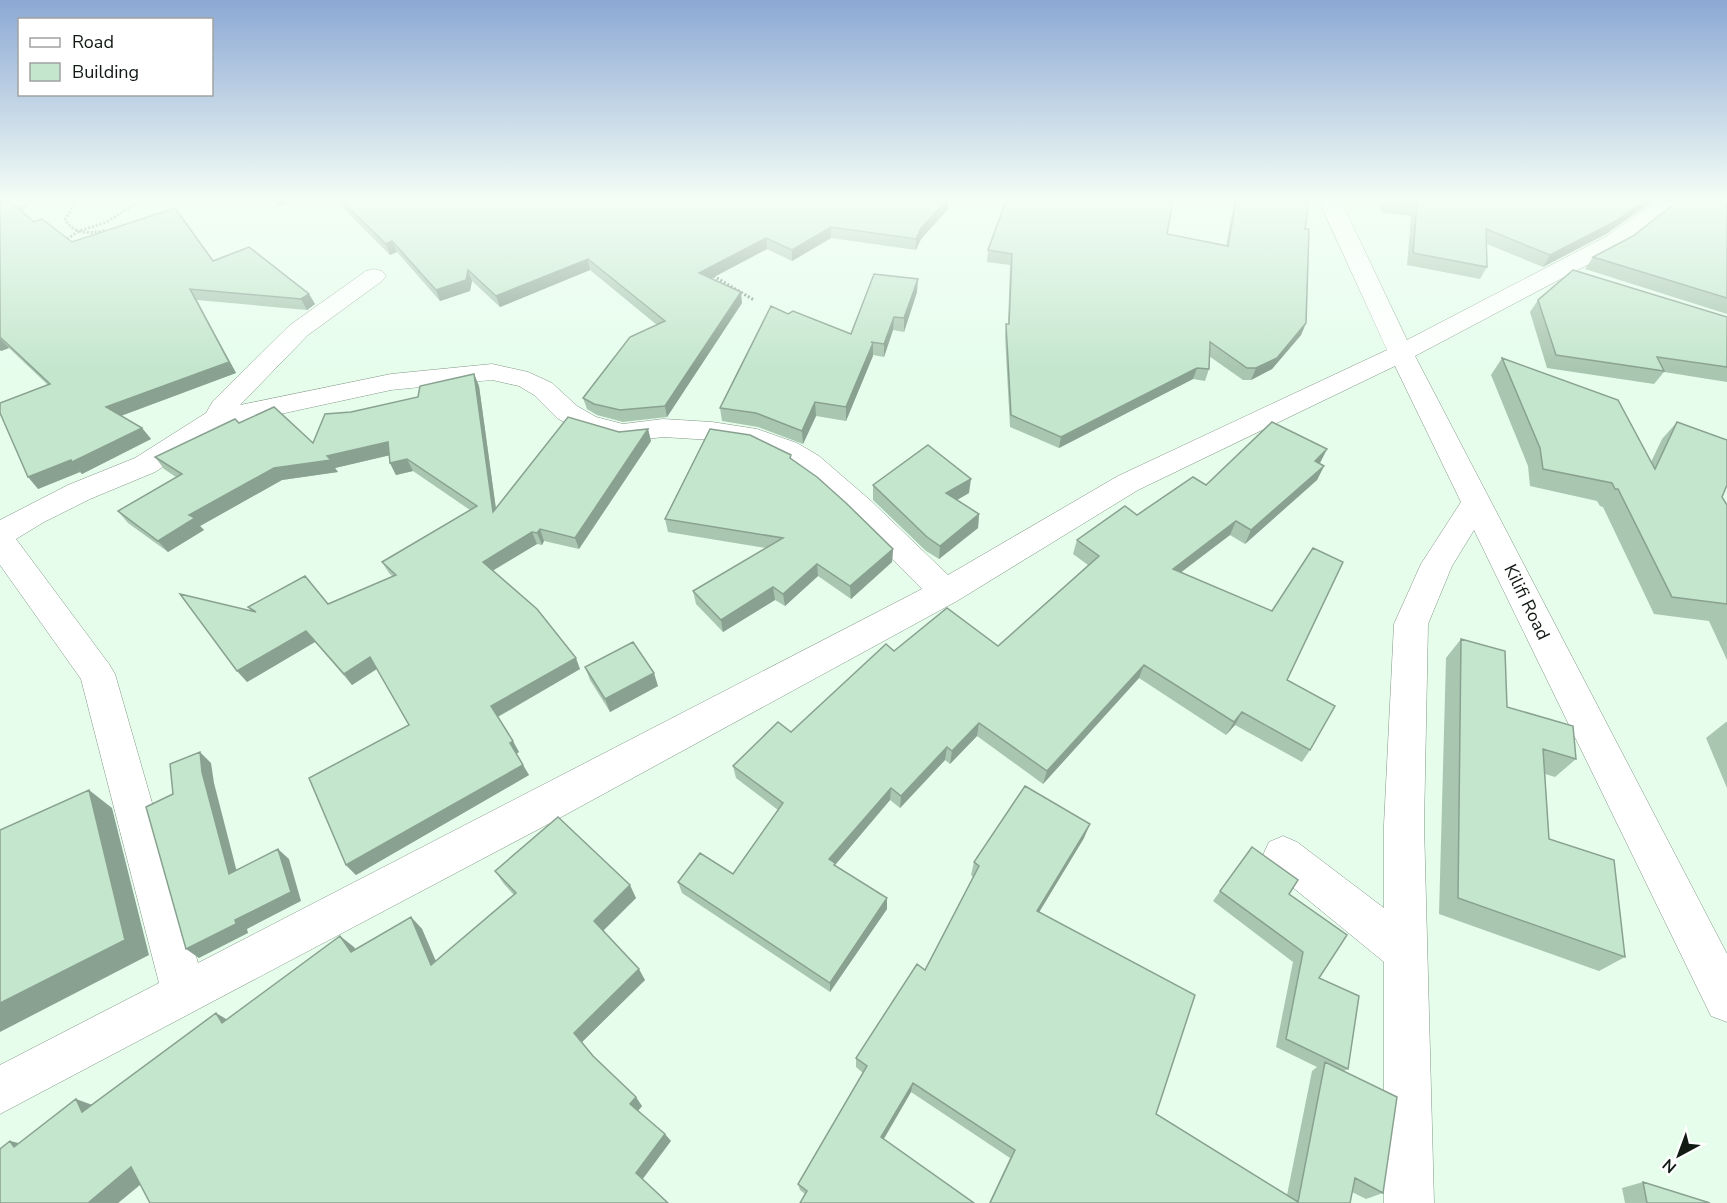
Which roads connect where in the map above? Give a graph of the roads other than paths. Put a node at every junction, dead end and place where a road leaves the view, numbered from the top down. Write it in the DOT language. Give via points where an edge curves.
graph roads {
  1 [pos="1356,257"];
  2 [pos="1585,257"];
  3 [pos="1559,271"];
  4 [pos="374,276"];
  5 [pos="1593,282"];
  6 [pos="1401,354"];
  7 [pos="216,419"];
  8 [pos="1477,501"];
  9 [pos="0,534"];
  10 [pos="0,541"];
  11 [pos="945,592"];
  12 [pos="1283,855"];
  13 [pos="1405,951"];
  14 [pos="184,993"];
  15 [pos="1727,1000"];
  16 [pos="0,1090"];
  17 [pos="1409,1203"];
  1 -- 6 [label="street, Kilifi Road"];
  2 -- 3 [label="street"];
  3 -- 5 [label="street"];
  3 -- 6 [label="street"];
  4 -- 7 [label="street" via="299,330 223,407"];
  6 -- 8 [label="street, Kilifi Road"];
  6 -- 11 [label="street" via="1128,483"];
  7 -- 9 [label="street" via="145,465 79,492"];
  7 -- 11 [label="street" via="410,380 492,372 528,380 586,423 623,433 663,428 712,431 757,438 787,450 809,463 859,507"];
  8 -- 13 [label="street" via="1437,564 1411,624 1404,825"];
  8 -- 15 [label="street, Kilifi Road"];
  10 -- 14 [label="street" via="97,674"];
  11 -- 14 [label="street"];
  12 -- 13 [label="street"];
  13 -- 17 [label="street"];
  14 -- 16 [label="street"];
}
